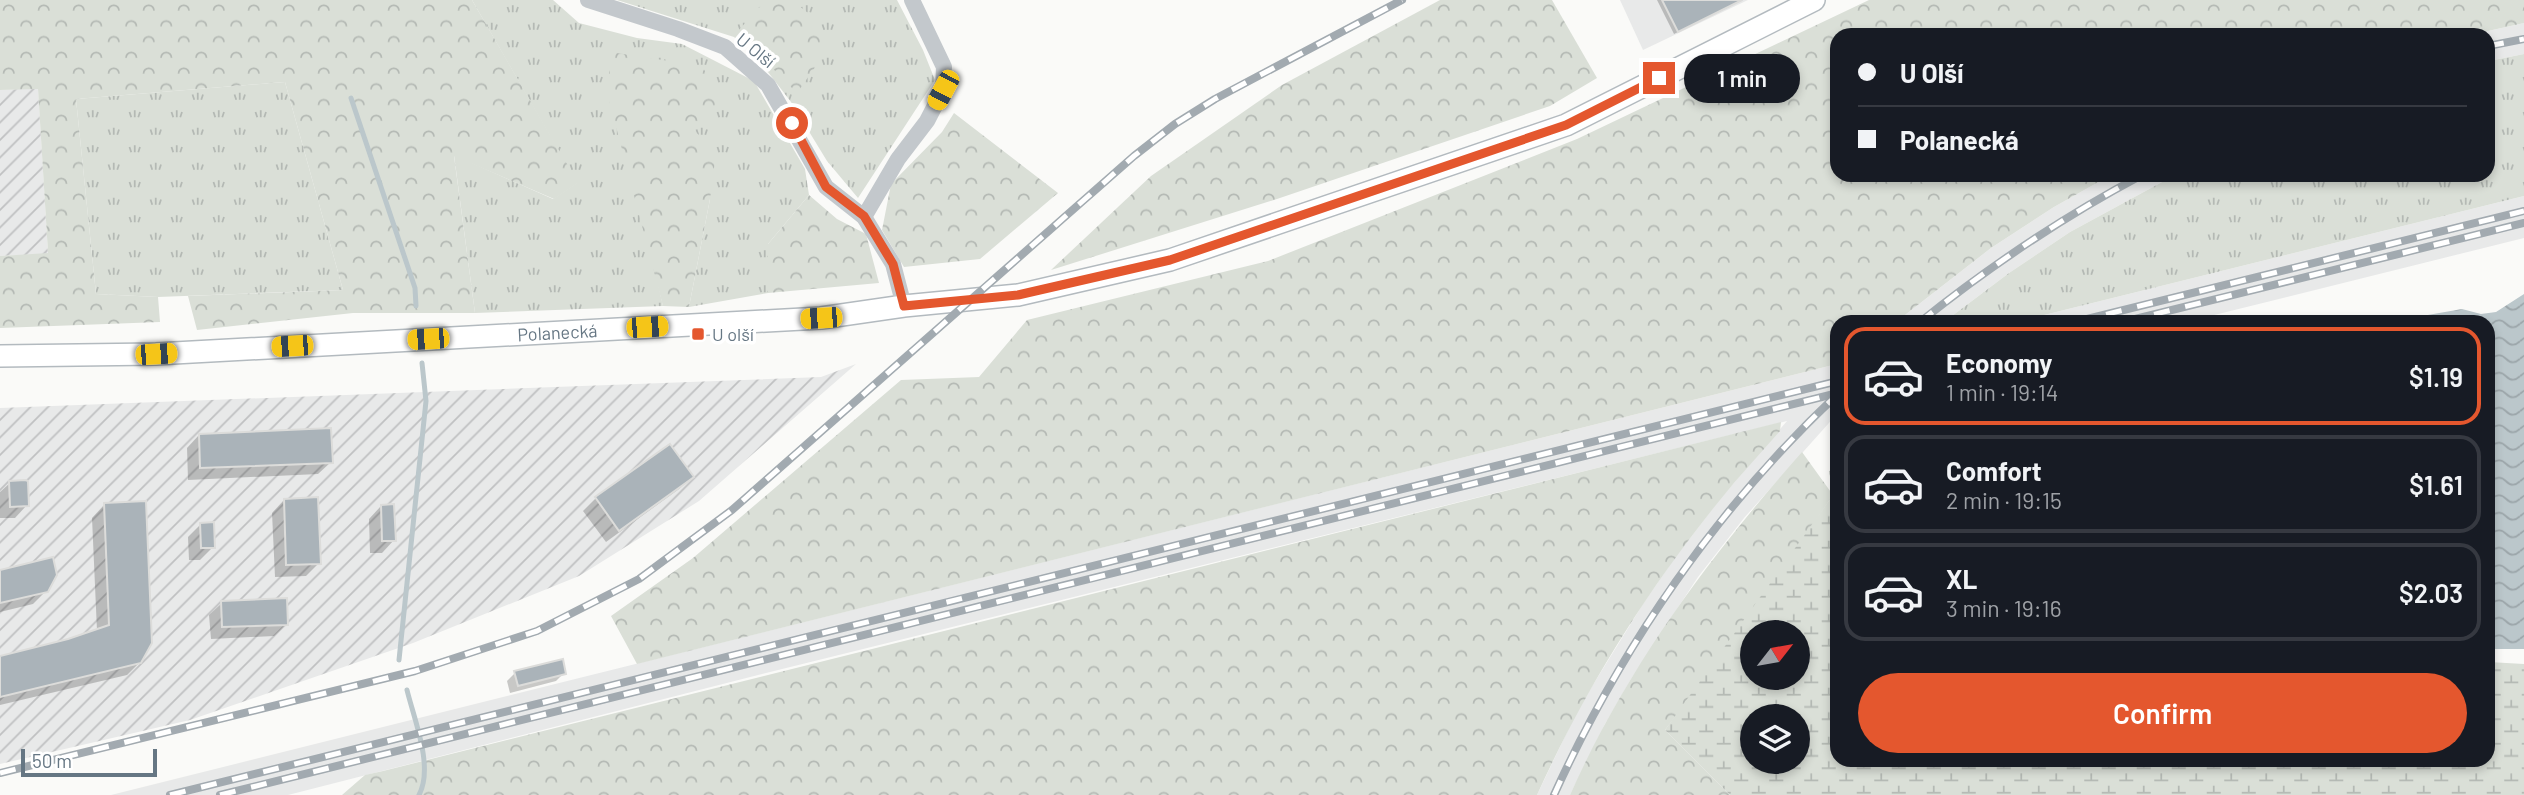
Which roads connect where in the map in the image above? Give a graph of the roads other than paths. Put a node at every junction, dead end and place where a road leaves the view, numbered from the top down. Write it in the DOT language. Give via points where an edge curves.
graph roads {
  1 [pos="588,0"];
  2 [pos="912,0"];
  3 [pos="1814,0"];
  4 [pos="864,216"];
  5 [pos="904,306"];
  6 [pos="0,356"];
  1 -- 4 [label="street, U Olší" via="725,47 768,85 826,187"];
  2 -- 4 [label="street" via="944,67 943,90"];
  3 -- 5 [label="street, Polanecká" via="1566,125 1184,256 1018,295"];
  4 -- 5 [label="street, U Olší" via="893,264"];
  5 -- 6 [label="street, Polanecká" via="821,318 156,354"];
}
